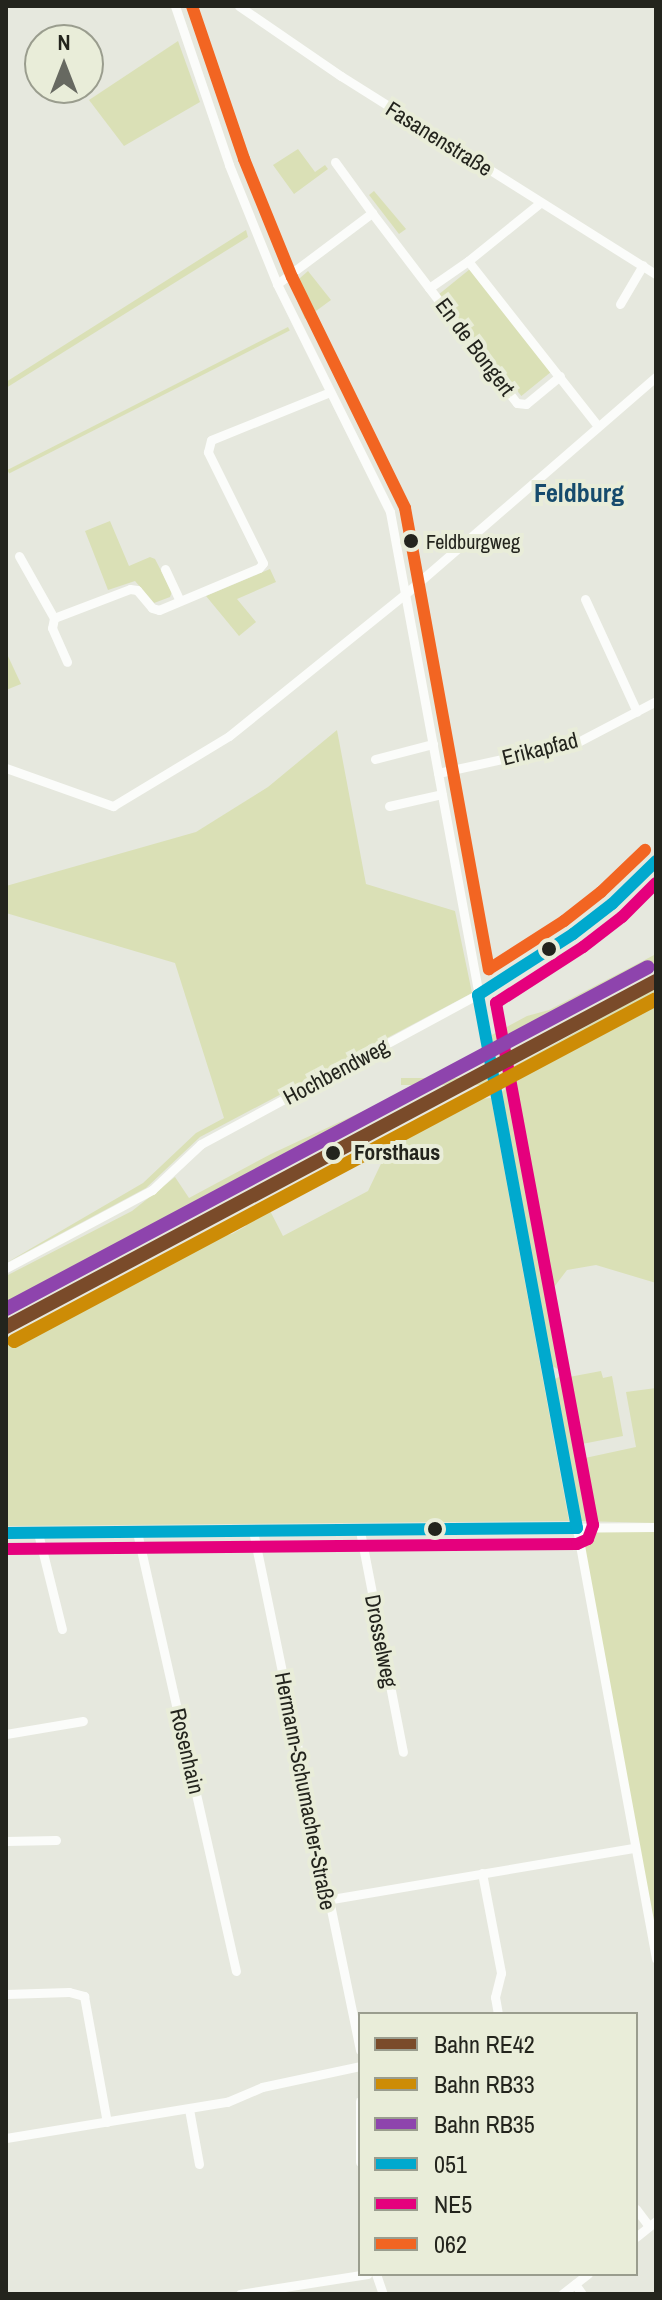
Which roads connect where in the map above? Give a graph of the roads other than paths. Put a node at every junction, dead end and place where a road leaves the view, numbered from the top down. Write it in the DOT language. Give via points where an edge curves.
graph roads {
  1 [pos="175,6"];
  2 [pos="239,6"];
  3 [pos="335,162"];
  4 [pos="540,203"];
  5 [pos="372,213"];
  6 [pos="468,261"];
  7 [pos="643,265"];
  8 [pos="656,274"];
  9 [pos="277,284"];
  10 [pos="429,288"];
  11 [pos="620,304"];
  12 [pos="560,376"];
  13 [pos="656,377"];
  14 [pos="330,392"];
  15 [pos="598,426"];
  16 [pos="19,556"];
  17 [pos="165,569"];
  18 [pos="404,595"];
  19 [pos="585,599"];
  20 [pos="180,601"];
  21 [pos="54,618"];
  22 [pos="67,662"];
  23 [pos="656,701"];
  24 [pos="637,712"];
  25 [pos="433,744"];
  26 [pos="375,759"];
  27 [pos="6,768"];
  28 [pos="438,773"];
  29 [pos="442,794"];
  30 [pos="389,806"];
  31 [pos="656,861"];
  32 [pos="478,995"];
  33 [pos="6,1268"];
  34 [pos="656,1527"];
  35 [pos="577,1528"];
  36 [pos="253,1531"];
  37 [pos="360,1531"];
  38 [pos="137,1532"];
  39 [pos="6,1533"];
  40 [pos="38,1533"];
  41 [pos="62,1629"];
  42 [pos="83,1721"];
  43 [pos="6,1734"];
  44 [pos="403,1752"];
  45 [pos="56,1840"];
  46 [pos="6,1841"];
  47 [pos="635,1848"];
  48 [pos="482,1873"];
  49 [pos="326,1900"];
  50 [pos="656,1959"];
  51 [pos="236,1971"];
  52 [pos="6,1994"];
  53 [pos="498,2012"];
  54 [pos="358,2041"];
  55 [pos="358,2066"];
  56 [pos="189,2109"];
  57 [pos="107,2122"];
  58 [pos="6,2138"];
  59 [pos="199,2164"];
  60 [pos="638,2211"];
  61 [pos="653,2224"];
  62 [pos="358,2275"];
  63 [pos="585,2276"];
  64 [pos="575,2284"];
  65 [pos="240,2294"];
  66 [pos="562,2294"];
  67 [pos="582,2294"];
  1 -- 9 [label="street" via="229,165"];
  2 -- 4 [label="street, Fasanenstraße"];
  3 -- 5 [label="street"];
  4 -- 6 [label="street, En de Bongert"];
  4 -- 7 [label="street, Fasanenstraße"];
  5 -- 9 [label="street"];
  5 -- 10 [label="street"];
  6 -- 10 [label="street, En de Bongert"];
  6 -- 12 [label="street"];
  7 -- 8 [label="street, Fasanenstraße"];
  7 -- 11 [label="street"];
  9 -- 14 [label="street"];
  10 -- 12 [label="street, En de Bongert" via="517,403 526,404"];
  12 -- 15 [label="street"];
  13 -- 15 [label="street"];
  14 -- 18 [label="street" via="390,512"];
  14 -- 20 [label="street" via="211,440 208,452 263,563"];
  15 -- 18 [label="street"];
  16 -- 21 [label="street"];
  17 -- 20 [label="street"];
  18 -- 25 [label="street"];
  18 -- 27 [label="street" via="229,736 113,806"];
  19 -- 24 [label="street"];
  20 -- 21 [label="street" via="159,610 130,589"];
  21 -- 22 [label="street" via="52,628"];
  23 -- 24 [label="street, Erikapfad"];
  24 -- 28 [label="street, Erikapfad" via="576,743"];
  25 -- 26 [label="street"];
  25 -- 28 [label="street"];
  28 -- 29 [label="street"];
  29 -- 30 [label="street"];
  29 -- 32 [label="street"];
  31 -- 32 [label="street, Hochbendweg" via="573,934"];
  32 -- 33 [label="street, Hochbendweg" via="201,1144 152,1190"];
  32 -- 35 [label="street"];
  34 -- 35 [label="street"];
  35 -- 37 [label="street"];
  35 -- 47 [label="street"];
  36 -- 37 [label="street"];
  36 -- 38 [label="street"];
  36 -- 49 [label="street, Hermann-Schumacher-Straße"];
  37 -- 44 [label="street, Drosselweg"];
  38 -- 40 [label="street"];
  38 -- 51 [label="street, Rosenhain"];
  39 -- 40 [label="street"];
  40 -- 41 [label="street"];
  42 -- 43 [label="street"];
  45 -- 46 [label="street"];
  47 -- 48 [label="street"];
  47 -- 50 [label="street"];
  48 -- 49 [label="street"];
  48 -- 53 [label="street" via="501,1973"];
  49 -- 54 [label="street, Hermann-Schumacher-Straße"];
  52 -- 57 [label="street" via="84,1996"];
  55 -- 56 [label="street"];
  56 -- 57 [label="street"];
  56 -- 59 [label="street"];
  57 -- 58 [label="street"];
  60 -- 61 [label="street"];
  62 -- 65 [label="street"];
  63 -- 64 [label="street"];
  64 -- 66 [label="street"];
  64 -- 67 [label="street"];
}
